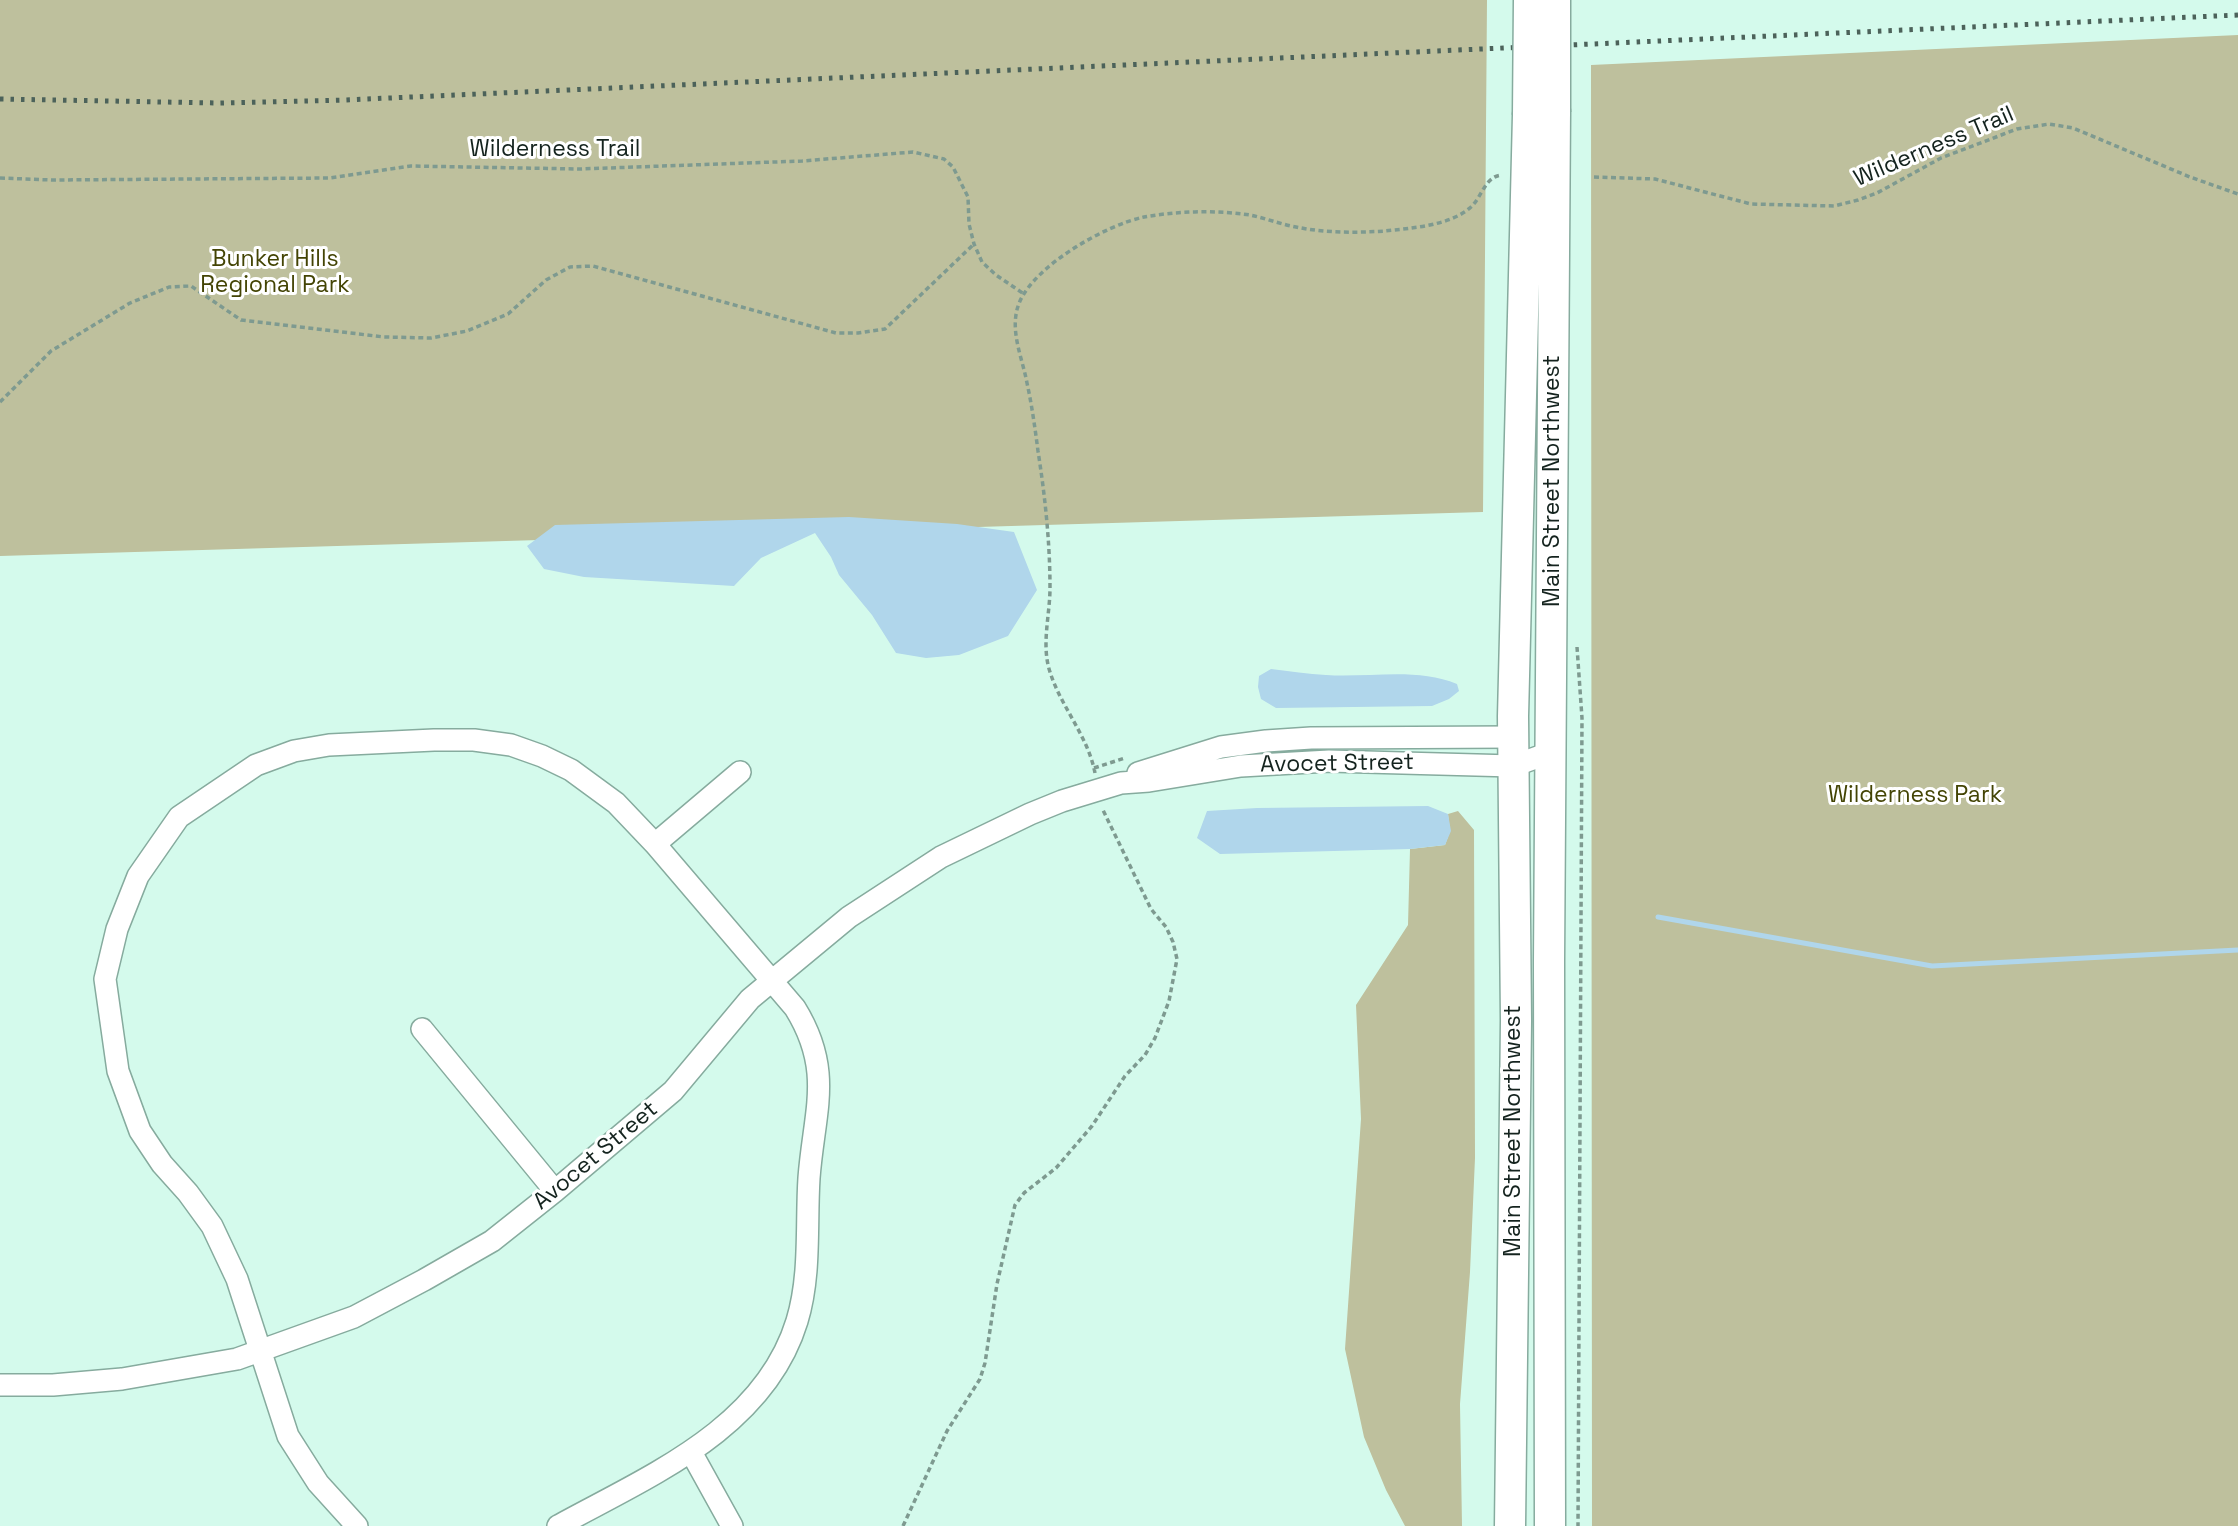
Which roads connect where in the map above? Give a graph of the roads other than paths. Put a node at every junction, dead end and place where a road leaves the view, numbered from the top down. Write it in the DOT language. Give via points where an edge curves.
graph roads {
  1 [pos="1529,0"];
  2 [pos="1555,0"];
  3 [pos="1542,114"];
  4 [pos="1526,754"];
  5 [pos="740,772"];
  6 [pos="1121,783"];
  7 [pos="655,844"];
  8 [pos="772,980"];
  9 [pos="422,1029"];
  10 [pos="555,1192"];
  11 [pos="261,1349"];
  12 [pos="0,1385"];
  13 [pos="691,1452"];
  14 [pos="357,1526"];
  15 [pos="558,1526"];
  16 [pos="732,1526"];
  17 [pos="1510,1526"];
  18 [pos="1550,1526"];
  1 -- 3 [label="main road, Main Street Northwest, bridge"];
  2 -- 3 [label="main road, Main Street Northwest, bridge"];
  3 -- 4 [label="main road, Main Street Northwest"];
  3 -- 4 [label="main road, Main Street Northwest" via="1513,716"];
  4 -- 6 [label="street, Avocet Street" via="1241,766"];
  4 -- 6 [label="street, Avocet Street" via="1311,738 1221,747 1144,769"];
  4 -- 17 [label="main road, Main Street Northwest" via="1516,1021"];
  4 -- 18 [label="main road, Main Street Northwest" via="1549,961"];
  5 -- 7 [label="street"];
  6 -- 8 [label="street, Avocet Street" via="1030,814 941,858 849,917"];
  7 -- 8 [label="street"];
  7 -- 11 [label="street" via="616,803 570,770 511,745 474,740 329,745 295,751 256,765 179,817 138,876 105,979 118,1071 140,1131 212,1226 237,1279"];
  8 -- 10 [label="street, Avocet Street" via="750,999 673,1091"];
  8 -- 13 [label="street" via="807,1028 819,1073 806,1268 797,1320 765,1383 730,1422"];
  9 -- 10 [label="street"];
  10 -- 11 [label="street, Avocet Street" via="492,1241 424,1280 354,1317"];
  11 -- 12 [label="street, Avocet Street" via="237,1359 122,1379"];
  11 -- 14 [label="street" via="288,1436 318,1483"];
  13 -- 15 [label="street"];
  13 -- 16 [label="street"];
}
